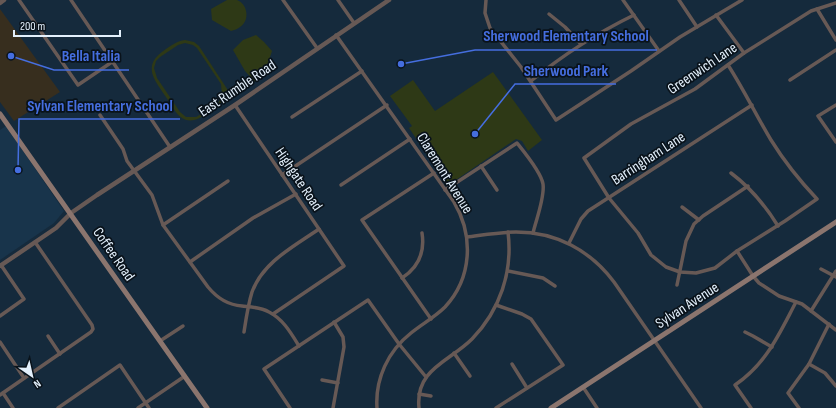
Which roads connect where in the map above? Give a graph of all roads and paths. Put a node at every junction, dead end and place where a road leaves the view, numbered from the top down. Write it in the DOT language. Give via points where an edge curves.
graph roads {
  1 [pos="4,0"];
  2 [pos="19,0"];
  3 [pos="71,0"];
  4 [pos="283,0"];
  5 [pos="338,0"];
  6 [pos="389,0"];
  7 [pos="486,0"];
  8 [pos="623,0"];
  9 [pos="679,0"];
  10 [pos="739,1"];
  11 [pos="0,3"];
  12 [pos="836,3"];
  13 [pos="817,8"];
  14 [pos="548,14"];
  15 [pos="634,15"];
  16 [pos="716,15"];
  17 [pos="354,23"];
  18 [pos="697,27"];
  19 [pos="336,35"];
  20 [pos="836,40"];
  21 [pos="581,44"];
  22 [pos="317,48"];
  23 [pos="836,50"];
  24 [pos="659,51"];
  25 [pos="744,53"];
  26 [pos="112,62"];
  27 [pos="728,66"];
  28 [pos="362,71"];
  29 [pos="790,80"];
  30 [pos="531,81"];
  31 [pos="235,105"];
  32 [pos="386,105"];
  33 [pos="752,105"];
  34 [pos="836,105"];
  35 [pos="0,114"];
  36 [pos="100,115"];
  37 [pos="292,117"];
  38 [pos="410,139"];
  39 [pos="836,142"];
  40 [pos="170,147"];
  41 [pos="482,166"];
  42 [pos="134,170"];
  43 [pos="434,173"];
  44 [pos="731,173"];
  45 [pos="282,175"];
  46 [pos="228,181"];
  47 [pos="341,185"];
  48 [pos="748,186"];
  49 [pos="445,190"];
  50 [pos="497,190"];
  51 [pos="296,194"];
  52 [pos="609,198"];
  53 [pos="682,207"];
  54 [pos="71,213"];
  55 [pos="699,220"];
  56 [pos="836,222"];
  57 [pos="163,225"];
  58 [pos="778,226"];
  59 [pos="319,229"];
  60 [pos="508,232"];
  61 [pos="422,233"];
  62 [pos="533,233"];
  63 [pos="467,237"];
  64 [pos="35,242"];
  65 [pos="569,243"];
  66 [pos="737,251"];
  67 [pos="190,262"];
  68 [pos="1,265"];
  69 [pos="821,268"];
  70 [pos="508,271"];
  71 [pos="836,271"];
  72 [pos="680,272"];
  73 [pos="753,276"];
  74 [pos="835,276"];
  75 [pos="402,278"];
  76 [pos="555,286"];
  77 [pos="677,286"];
  78 [pos="796,302"];
  79 [pos="496,305"];
  80 [pos="248,307"];
  81 [pos="811,311"];
  82 [pos="272,314"];
  83 [pos="0,316"];
  84 [pos="431,319"];
  85 [pos="334,322"];
  86 [pos="829,324"];
  87 [pos="183,326"];
  88 [pos="836,330"];
  89 [pos="244,332"];
  90 [pos="746,332"];
  91 [pos="48,336"];
  92 [pos="654,340"];
  93 [pos="160,341"];
  94 [pos="0,342"];
  95 [pos="399,344"];
  96 [pos="299,346"];
  97 [pos="772,347"];
  98 [pos="454,353"];
  99 [pos="60,354"];
  100 [pos="512,364"];
  101 [pos="809,364"];
  102 [pos="185,376"];
  103 [pos="470,376"];
  104 [pos="426,377"];
  105 [pos="24,378"];
  106 [pos="322,380"];
  107 [pos="338,383"];
  108 [pos="836,386"];
  109 [pos="583,387"];
  110 [pos="527,388"];
  111 [pos="1,394"];
  112 [pos="419,394"];
  113 [pos="431,396"];
  114 [pos="145,403"];
  115 [pos="700,407"];
  116 [pos="13,408"];
  117 [pos="58,408"];
  118 [pos="138,408"];
  119 [pos="149,408"];
  120 [pos="207,408"];
  121 [pos="290,408"];
  122 [pos="333,408"];
  123 [pos="377,408"];
  124 [pos="419,408"];
  125 [pos="496,408"];
  126 [pos="551,408"];
  127 [pos="597,408"];
  128 [pos="695,408"];
  129 [pos="751,408"];
  130 [pos="799,408"];
  1 -- 11 [label="street"];
  2 -- 26 [label="street" via="78,85"];
  3 -- 26 [label="street"];
  4 -- 22 [label="street"];
  5 -- 17 [label="street"];
  6 -- 17 [label="street, East Rumble Road"];
  7 -- 30 [label="street" via="486,18"];
  8 -- 15 [label="street"];
  9 -- 18 [label="street"];
  10 -- 16 [label="street"];
  12 -- 13 [label="street, Greenwich Lane"];
  13 -- 20 [label="street"];
  13 -- 25 [label="street, Greenwich Lane"];
  14 -- 21 [label="street"];
  15 -- 21 [label="street"];
  15 -- 24 [label="street"];
  16 -- 18 [label="street"];
  16 -- 25 [label="street"];
  17 -- 19 [label="street, East Rumble Road"];
  18 -- 24 [label="street"];
  19 -- 22 [label="street, East Rumble Road"];
  19 -- 28 [label="street, Claremont Avenue"];
  21 -- 30 [label="street"];
  22 -- 31 [label="street, East Rumble Road"];
  23 -- 29 [label="street"];
  24 -- 30 [label="street" via="556,120"];
  25 -- 27 [label="street, Greenwich Lane"];
  26 -- 40 [label="street"];
  27 -- 33 [label="street"];
  27 -- 52 [label="street, Greenwich Lane" via="689,93 631,124 584,158"];
  28 -- 32 [label="street, Claremont Avenue"];
  28 -- 37 [label="street"];
  31 -- 40 [label="street, East Rumble Road"];
  31 -- 45 [label="street, Highgate Road"];
  32 -- 38 [label="street, Claremont Avenue"];
  32 -- 45 [label="street"];
  33 -- 52 [label="street, Barringham Lane"];
  33 -- 58 [label="street" via="778,151 817,198"];
  34 -- 39 [label="street" via="818,116"];
  35 -- 54 [label="main road, Coffee Road"];
  36 -- 42 [label="street"];
  38 -- 43 [label="street, Claremont Avenue"];
  38 -- 47 [label="street"];
  40 -- 42 [label="street, East Rumble Road"];
  41 -- 49 [label="street"];
  41 -- 50 [label="street"];
  41 -- 62 [label="street" via="517,143 543,183"];
  42 -- 54 [label="street, East Rumble Road"];
  42 -- 57 [label="street" via="152,195"];
  43 -- 49 [label="street, Claremont Avenue"];
  43 -- 75 [label="street" via="362,220"];
  44 -- 48 [label="street"];
  45 -- 51 [label="street, Highgate Road"];
  46 -- 57 [label="street"];
  48 -- 55 [label="street"];
  48 -- 58 [label="street" via="762,201"];
  49 -- 63 [label="street, Claremont Avenue" via="460,214"];
  51 -- 59 [label="street, Highgate Road"];
  51 -- 67 [label="street" via="253,218"];
  52 -- 65 [label="street, Barringham Lane" via="584,215"];
  52 -- 72 [label="street" via="655,259 666,267"];
  53 -- 55 [label="street"];
  54 -- 64 [label="street, East Rumble Road" via="56,228"];
  54 -- 93 [label="main road, Coffee Road"];
  55 -- 72 [label="street" via="688,235"];
  56 -- 73 [label="main road, Sylvan Avenue"];
  57 -- 67 [label="street"];
  58 -- 66 [label="street"];
  59 -- 80 [label="street" via="267,267 254,288"];
  59 -- 82 [label="street, Highgate Road" via="344,266"];
  60 -- 62 [label="street"];
  60 -- 63 [label="street"];
  60 -- 70 [label="street"];
  61 -- 75 [label="street" via="423,246 419,260 413,270"];
  62 -- 65 [label="street"];
  63 -- 84 [label="street, Claremont Avenue" via="467,262 459,287 444,308"];
  64 -- 68 [label="street, East Rumble Road"];
  64 -- 99 [label="street" via="93,329"];
  65 -- 92 [label="street" via="586,253 607,272"];
  66 -- 72 [label="street" via="715,268 696,273"];
  66 -- 73 [label="street"];
  67 -- 80 [label="street" via="216,296 229,303"];
  68 -- 83 [label="street" via="24,299"];
  69 -- 74 [label="street"];
  70 -- 76 [label="street" via="543,278"];
  70 -- 79 [label="street"];
  71 -- 74 [label="street"];
  72 -- 77 [label="street"];
  73 -- 78 [label="street" via="769,290"];
  73 -- 92 [label="main road, Sylvan Avenue"];
  74 -- 81 [label="street"];
  75 -- 84 [label="street"];
  78 -- 81 [label="street"];
  78 -- 97 [label="street"];
  79 -- 98 [label="street" via="478,333"];
  79 -- 110 [label="street" via="531,319 563,365"];
  80 -- 82 [label="street"];
  80 -- 89 [label="street"];
  81 -- 86 [label="street"];
  82 -- 96 [label="street" via="286,326"];
  84 -- 95 [label="street, Claremont Avenue"];
  85 -- 95 [label="street" via="368,300"];
  85 -- 96 [label="street"];
  85 -- 107 [label="street" via="344,342"];
  86 -- 88 [label="street"];
  86 -- 101 [label="street"];
  87 -- 93 [label="street"];
  90 -- 97 [label="street"];
  91 -- 99 [label="street"];
  92 -- 109 [label="main road, Sylvan Avenue"];
  92 -- 115 [label="street"];
  93 -- 102 [label="main road, Coffee Road"];
  94 -- 105 [label="street"];
  95 -- 104 [label="street"];
  95 -- 123 [label="street, Claremont Avenue" via="381,377"];
  96 -- 121 [label="street" via="264,369"];
  97 -- 129 [label="street" via="756,368 736,385"];
  98 -- 103 [label="street"];
  98 -- 104 [label="street"];
  99 -- 105 [label="street"];
  100 -- 110 [label="street"];
  101 -- 108 [label="street" via="825,374"];
  101 -- 130 [label="street" via="788,393"];
  102 -- 114 [label="street"];
  102 -- 120 [label="main road, Coffee Road"];
  104 -- 112 [label="street"];
  105 -- 111 [label="street"];
  106 -- 107 [label="street"];
  107 -- 122 [label="street"];
  109 -- 126 [label="main road, Sylvan Avenue"];
  109 -- 127 [label="street"];
  110 -- 125 [label="street"];
  111 -- 116 [label="street"];
  112 -- 113 [label="street"];
  112 -- 124 [label="street"];
  114 -- 117 [label="street" via="120,366"];
  114 -- 118 [label="street"];
  114 -- 119 [label="street"];
  115 -- 128 [label="street"];
}
